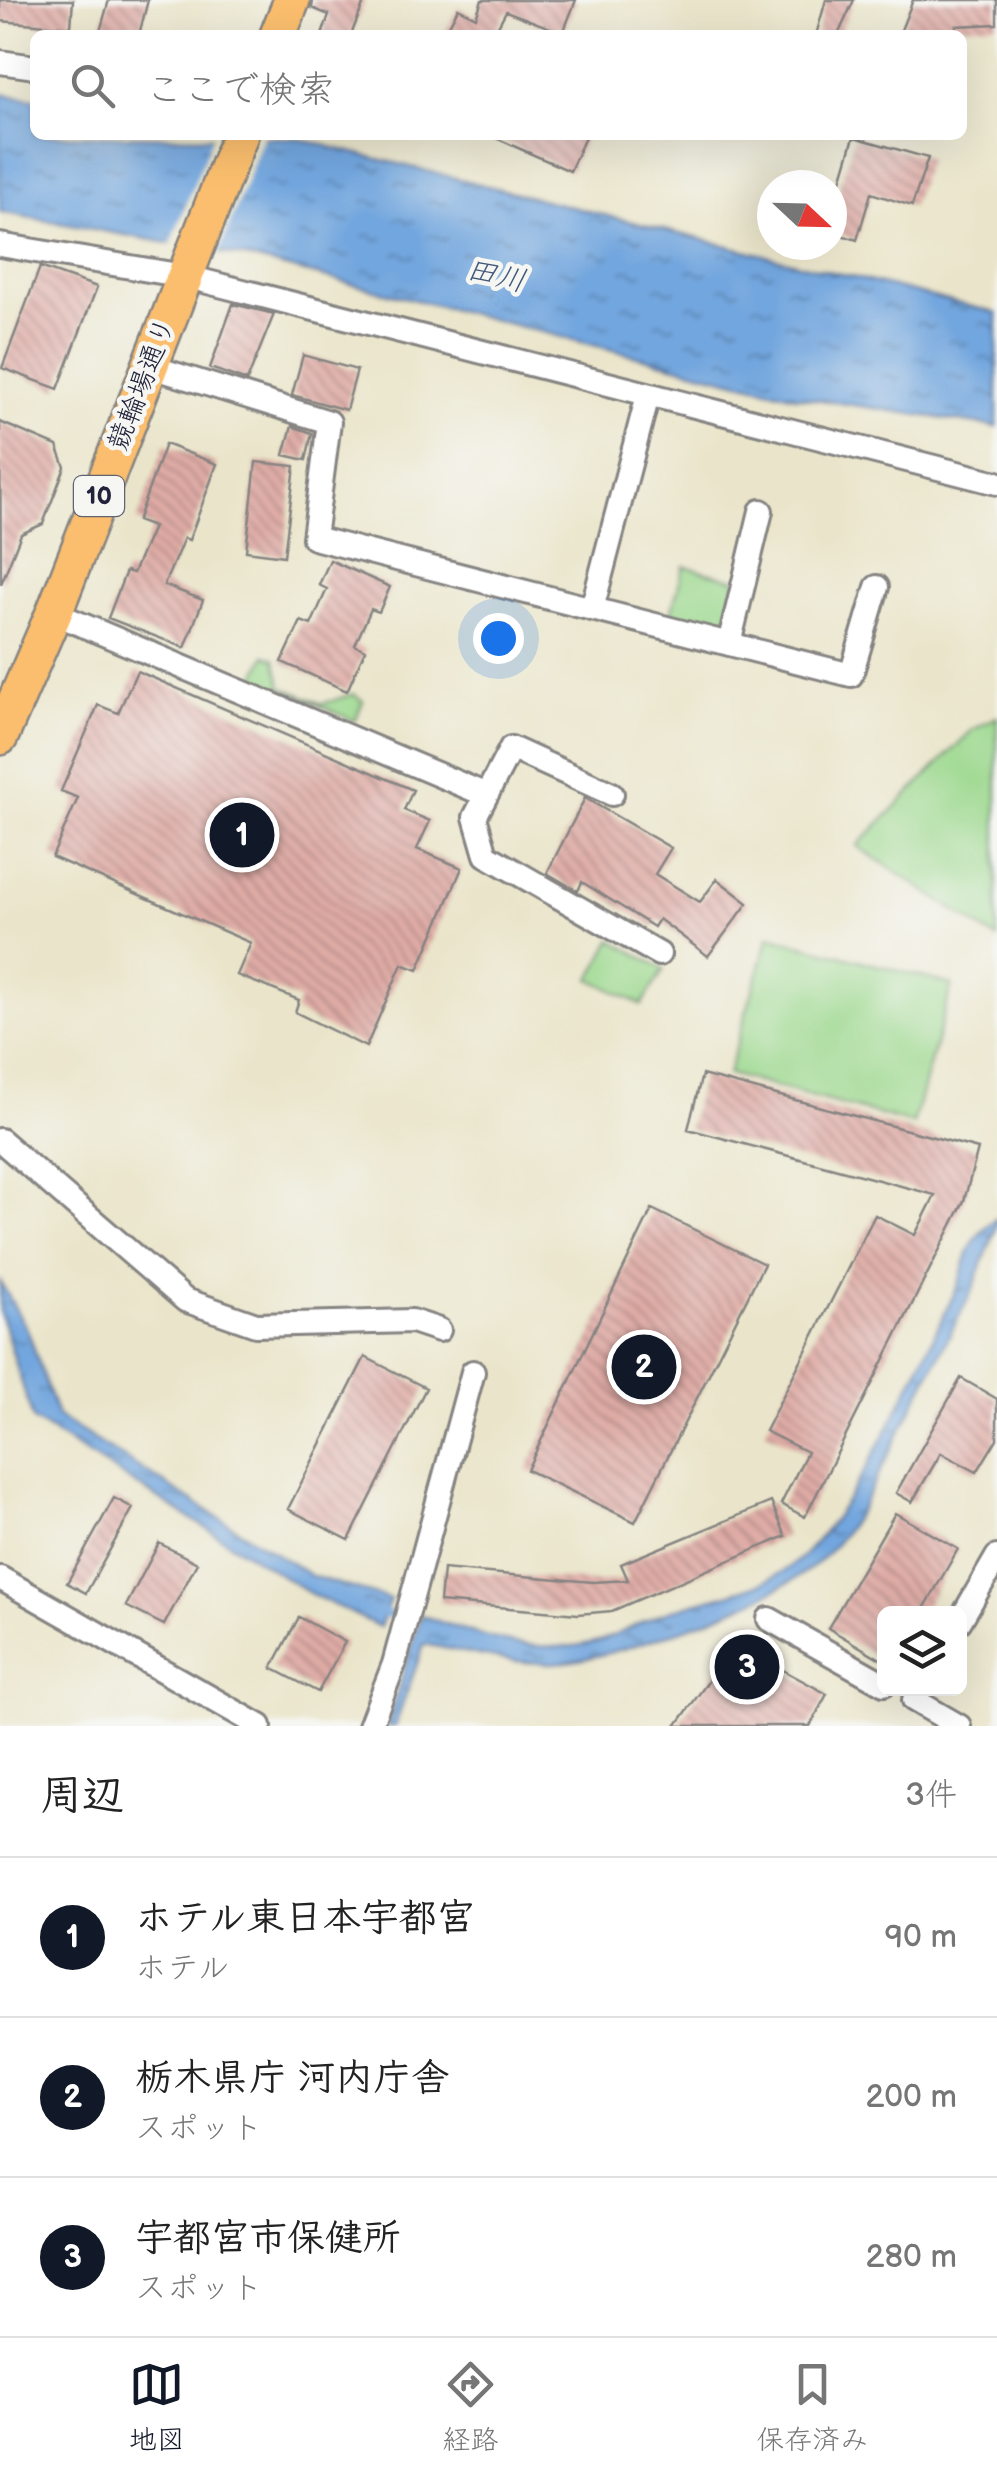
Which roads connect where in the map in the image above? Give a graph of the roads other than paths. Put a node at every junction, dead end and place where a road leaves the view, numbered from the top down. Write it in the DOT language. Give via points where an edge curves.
graph roads {
  1 [pos="292,0"];
  2 [pos="280,30"];
  3 [pos="0,62"];
  4 [pos="30,66"];
  5 [pos="238,140"];
  6 [pos="0,245"];
  7 [pos="189,264"];
  8 [pos="149,366"];
  9 [pos="648,394"];
  10 [pos="997,483"];
  11 [pos="762,511"];
  12 [pos="878,587"];
  13 [pos="592,609"];
  14 [pos="54,613"];
  15 [pos="729,644"];
  16 [pos="0,738"];
  17 [pos="484,794"];
  18 [pos="612,794"];
  19 [pos="658,954"];
  20 [pos="0,1140"];
  21 [pos="438,1330"];
  22 [pos="472,1372"];
  23 [pos="997,1556"];
  24 [pos="0,1578"];
  25 [pos="967,1610"];
  26 [pos="769,1619"];
  27 [pos="877,1680"];
  28 [pos="920,1696"];
  29 [pos="260,1726"];
  30 [pos="370,1726"];
  31 [pos="960,1726"];
  1 -- 2 [label="main road"];
  3 -- 4 [label="street"];
  5 -- 7 [label="main road, 10"];
  6 -- 7 [label="street"];
  7 -- 8 [label="main road, 競輪場通り / 10"];
  7 -- 9 [label="street"];
  8 -- 13 [label="street" via="329,422 314,538"];
  8 -- 14 [label="main road, 競輪場通り / 10"];
  9 -- 10 [label="street"];
  9 -- 13 [label="street"];
  11 -- 15 [label="street"];
  12 -- 15 [label="street" via="852,675"];
  13 -- 15 [label="street"];
  14 -- 16 [label="main road, 競輪場通り / 10"];
  14 -- 17 [label="street"];
  17 -- 18 [label="street" via="512,748"];
  17 -- 19 [label="street" via="475,817 486,856"];
  20 -- 21 [label="street" via="186,1300 256,1325 412,1321"];
  22 -- 30 [label="street" via="394,1664"];
  23 -- 25 [label="street"];
  24 -- 29 [label="street"];
  26 -- 27 [label="street"];
  28 -- 31 [label="street"];
}
